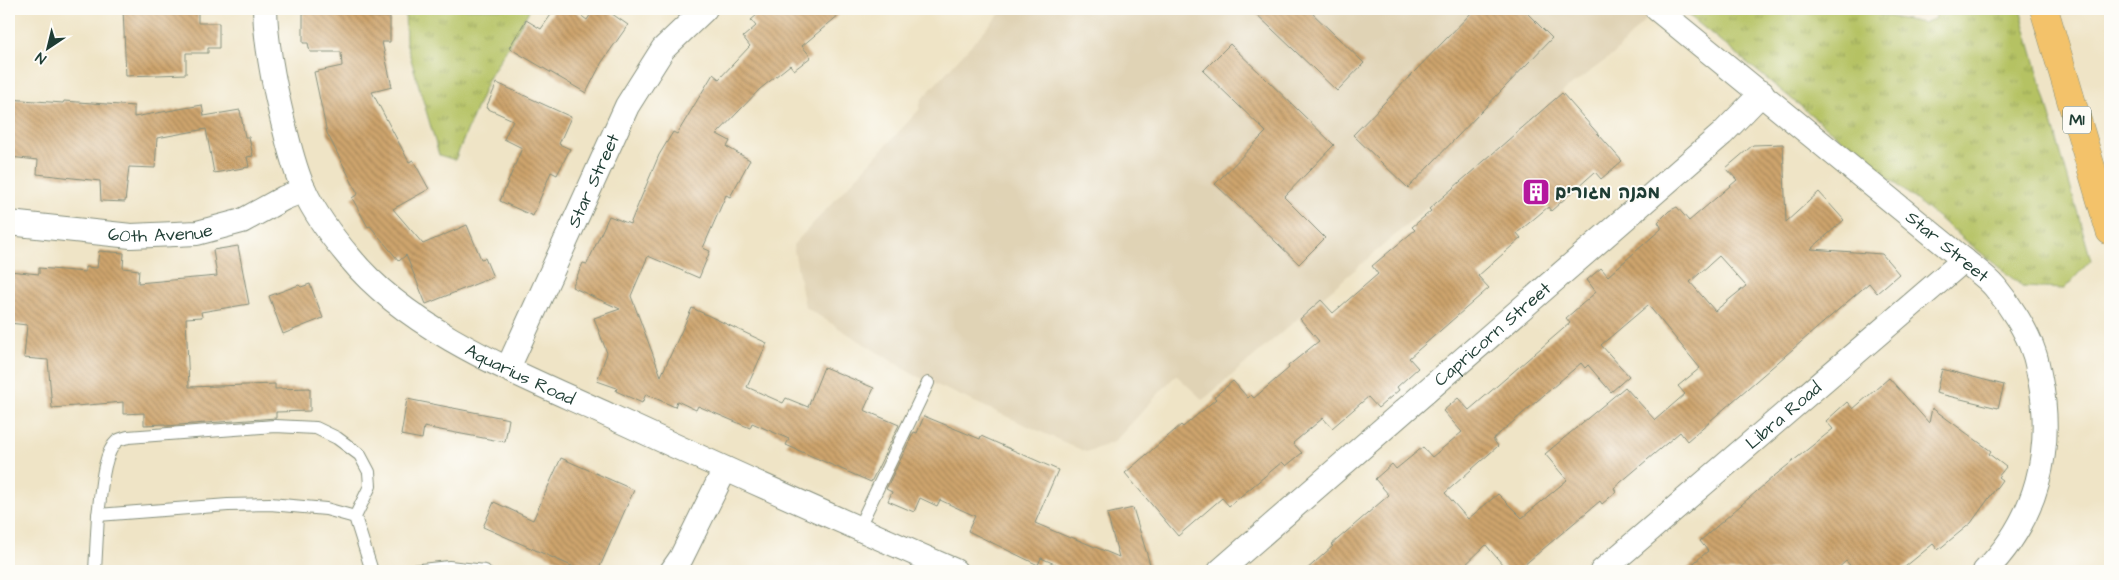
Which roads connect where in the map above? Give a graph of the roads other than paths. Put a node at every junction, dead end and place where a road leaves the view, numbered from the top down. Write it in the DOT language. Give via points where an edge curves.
graph roads {
  1 [pos="265,9"];
  2 [pos="705,9"];
  3 [pos="1657,9"];
  4 [pos="2044,9"];
  5 [pos="1762,93"];
  6 [pos="304,190"];
  7 [pos="9,223"];
  8 [pos="2110,231"];
  9 [pos="1964,260"];
  10 [pos="508,368"];
  11 [pos="928,383"];
  12 [pos="724,469"];
  13 [pos="98,515"];
  14 [pos="355,517"];
  15 [pos="858,529"];
  16 [pos="941,569"];
  17 [pos="95,571"];
  18 [pos="372,571"];
  19 [pos="415,571"];
  20 [pos="485,571"];
  21 [pos="672,571"];
  22 [pos="1220,571"];
  23 [pos="1602,571"];
  24 [pos="1985,571"];
  1 -- 6 [label="street, Aquarius Road" via="266,35 278,101"];
  2 -- 10 [label="street, Star Street" via="664,49 627,106"];
  3 -- 5 [label="street, Star Street"];
  4 -- 8 [label="highway, M1"];
  5 -- 9 [label="street, Star Street"];
  5 -- 22 [label="street, Capricorn Street" via="1722,134"];
  6 -- 7 [label="street, 60th Avenue" via="242,221 197,233 131,236"];
  6 -- 10 [label="street, Aquarius Road" via="350,259 395,302 447,337"];
  9 -- 23 [label="street, Libra Road"];
  9 -- 24 [label="street, Star Street" via="1994,286 2012,311 2034,352 2043,398 2045,440 2038,482 2023,521 2000,556"];
  10 -- 12 [label="street, Aquarius Road"];
  11 -- 15 [label="lane"];
  12 -- 15 [label="street, Aquarius Road"];
  12 -- 21 [label="street"];
  13 -- 14 [label="lane" via="270,504 326,509"];
  13 -- 14 [label="lane" via="104,471 117,441 128,437 275,426 316,428 360,454 369,472 370,486"];
  13 -- 17 [label="lane"];
  14 -- 18 [label="lane"];
  15 -- 16 [label="street, Aquarius Road"];
  19 -- 20 [label="lane" via="449,567"];
}
